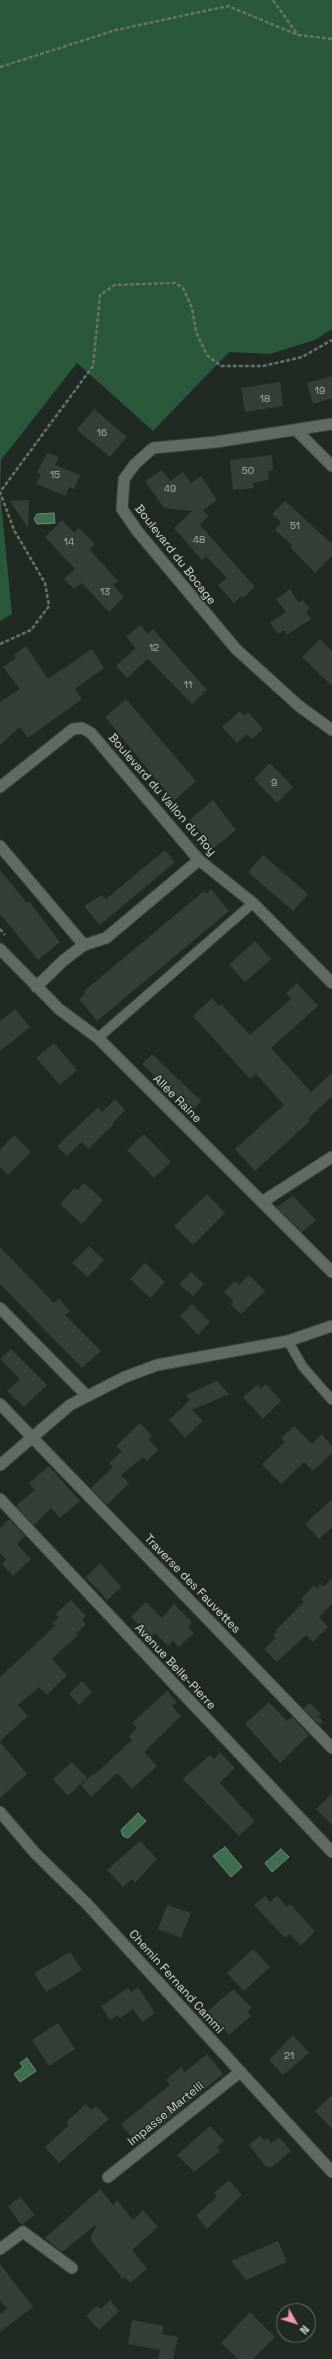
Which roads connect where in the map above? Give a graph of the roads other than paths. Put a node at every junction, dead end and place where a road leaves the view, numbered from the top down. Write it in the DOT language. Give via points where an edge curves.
graph roads {
  1 [pos="332,424"];
  2 [pos="296,430"];
  3 [pos="332,466"];
  4 [pos="332,730"];
  5 [pos="0,787"];
  6 [pos="0,846"];
  7 [pos="199,860"];
  8 [pos="253,904"];
  9 [pos="84,945"];
  10 [pos="0,949"];
  11 [pos="332,983"];
  12 [pos="36,987"];
  13 [pos="98,1038"];
  14 [pos="332,1157"];
  15 [pos="262,1202"];
  16 [pos="332,1272"];
  17 [pos="0,1308"];
  18 [pos="332,1326"];
  19 [pos="288,1341"];
  20 [pos="86,1395"];
  21 [pos="332,1400"];
  22 [pos="0,1404"];
  23 [pos="32,1437"];
  24 [pos="0,1465"];
  25 [pos="0,1499"];
  26 [pos="332,1748"];
  27 [pos="0,1812"];
  28 [pos="332,1852"];
  29 [pos="240,2072"];
  30 [pos="332,2172"];
  31 [pos="108,2177"];
  32 [pos="0,2249"];
  33 [pos="72,2268"];
  1 -- 2 [label="street, Boulevard du Bocage"];
  2 -- 3 [label="street"];
  2 -- 4 [label="street, Boulevard du Bocage" via="153,448 135,464 124,479 122,508 143,538 236,649 299,706"];
  5 -- 7 [label="street, Boulevard du Vallon du Roy" via="73,729 82,728 91,733"];
  6 -- 9 [label="street"];
  7 -- 8 [label="street, Boulevard du Vallon du Roy"];
  7 -- 9 [label="street" via="106,938"];
  8 -- 11 [label="street, Boulevard du Vallon du Roy"];
  8 -- 13 [label="lane"];
  9 -- 12 [label="street"];
  10 -- 12 [label="street, Allée Raine"];
  12 -- 13 [label="street, Allée Raine" via="59,1009"];
  13 -- 15 [label="street, Allée Raine"];
  14 -- 15 [label="street"];
  15 -- 16 [label="street, Allée Raine"];
  17 -- 20 [label="street"];
  18 -- 19 [label="street"];
  19 -- 20 [label="street" via="157,1365"];
  19 -- 21 [label="lane" via="303,1367"];
  20 -- 23 [label="street"];
  22 -- 23 [label="street, Traverse des Fauvettes"];
  23 -- 24 [label="street"];
  23 -- 26 [label="street, Traverse des Fauvettes"];
  25 -- 28 [label="street, Avenue Belle-Pierre"];
  27 -- 29 [label="street, Chemin Fernand Cammi" via="35,1853 92,1909"];
  29 -- 30 [label="street, Chemin Fernand Cammi"];
  29 -- 31 [label="street, Impasse Martelli"];
  32 -- 33 [label="street" via="23,2232"];
}
